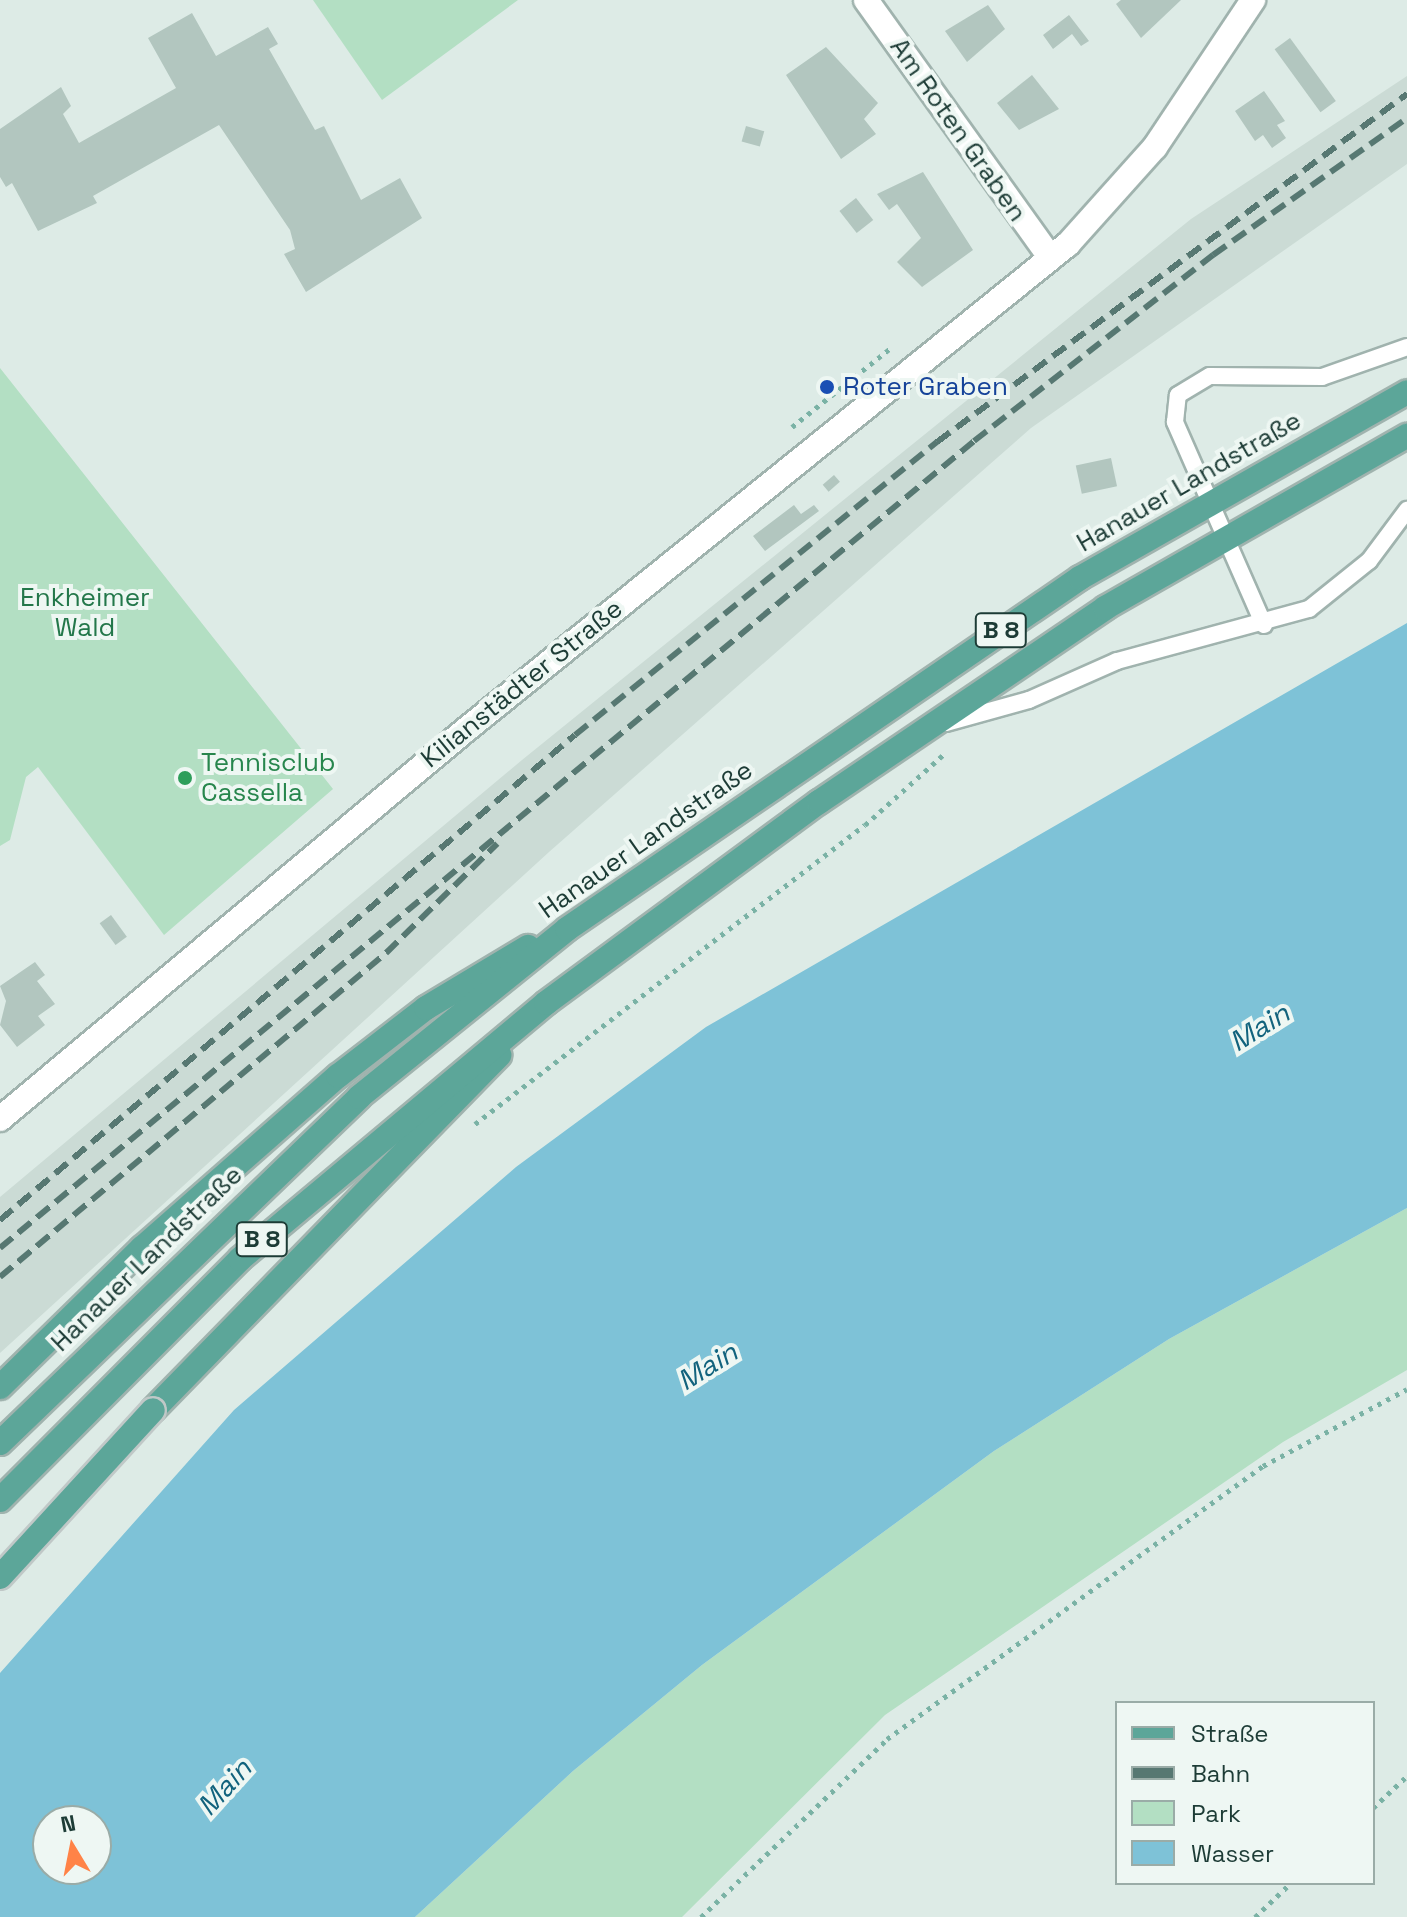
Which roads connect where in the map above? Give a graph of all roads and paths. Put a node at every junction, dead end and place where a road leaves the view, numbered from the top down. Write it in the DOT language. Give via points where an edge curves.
graph roads {
  1 [pos="866,0"];
  2 [pos="1253,0"];
  3 [pos="1051,258"];
  4 [pos="1407,347"];
  5 [pos="1407,392"];
  6 [pos="1407,436"];
  7 [pos="1210,499"];
  8 [pos="1407,510"];
  9 [pos="1226,536"];
  10 [pos="1264,625"];
  11 [pos="925,728"];
  12 [pos="958,744"];
  13 [pos="567,929"];
  14 [pos="546,1003"];
  15 [pos="0,1119"];
  16 [pos="465,1134"];
  17 [pos="0,1387"];
  18 [pos="1407,1389"];
  19 [pos="0,1443"];
  20 [pos="0,1500"];
  21 [pos="0,1577"];
  22 [pos="1407,1776"];
  23 [pos="1375,1806"];
  24 [pos="1289,1885"];
  25 [pos="701,1917"];
  26 [pos="1255,1917"];
  1 -- 3 [label="street, Am Roten Graben"];
  2 -- 3 [label="street, Kilianstädter Straße" via="1155,147"];
  3 -- 15 [label="street, Kilianstädter Straße" via="468,728"];
  4 -- 7 [label="lane" via="1322,377 1226,373 1189,385 1174,406 1175,422"];
  5 -- 7 [label="main road, Hanauer Landstraße / B 8"];
  6 -- 9 [label="main road, B 8"];
  7 -- 9 [label="lane"];
  7 -- 13 [label="main road, Hanauer Landstraße / B 8" via="954,661"];
  8 -- 10 [label="lane" via="1349,581 1309,609"];
  9 -- 10 [label="lane"];
  9 -- 11 [label="main road, B 8"];
  10 -- 11 [label="lane" via="1117,661 1029,700"];
  11 -- 14 [label="main road, B 8"];
  12 -- 16 [label="path" via="865,825 548,1062"];
  13 -- 17 [label="main road" via="471,978 338,1076 65,1321"];
  13 -- 19 [label="main road, Hanauer Landstraße / B 8" via="318,1134"];
  14 -- 20 [label="main road, B 8" via="240,1259"];
  14 -- 21 [label="main road, bridge" via="153,1410"];
  18 -- 25 [label="path" via="1263,1466 887,1739"];
  22 -- 23 [label="path"];
  24 -- 26 [label="path"];
}
